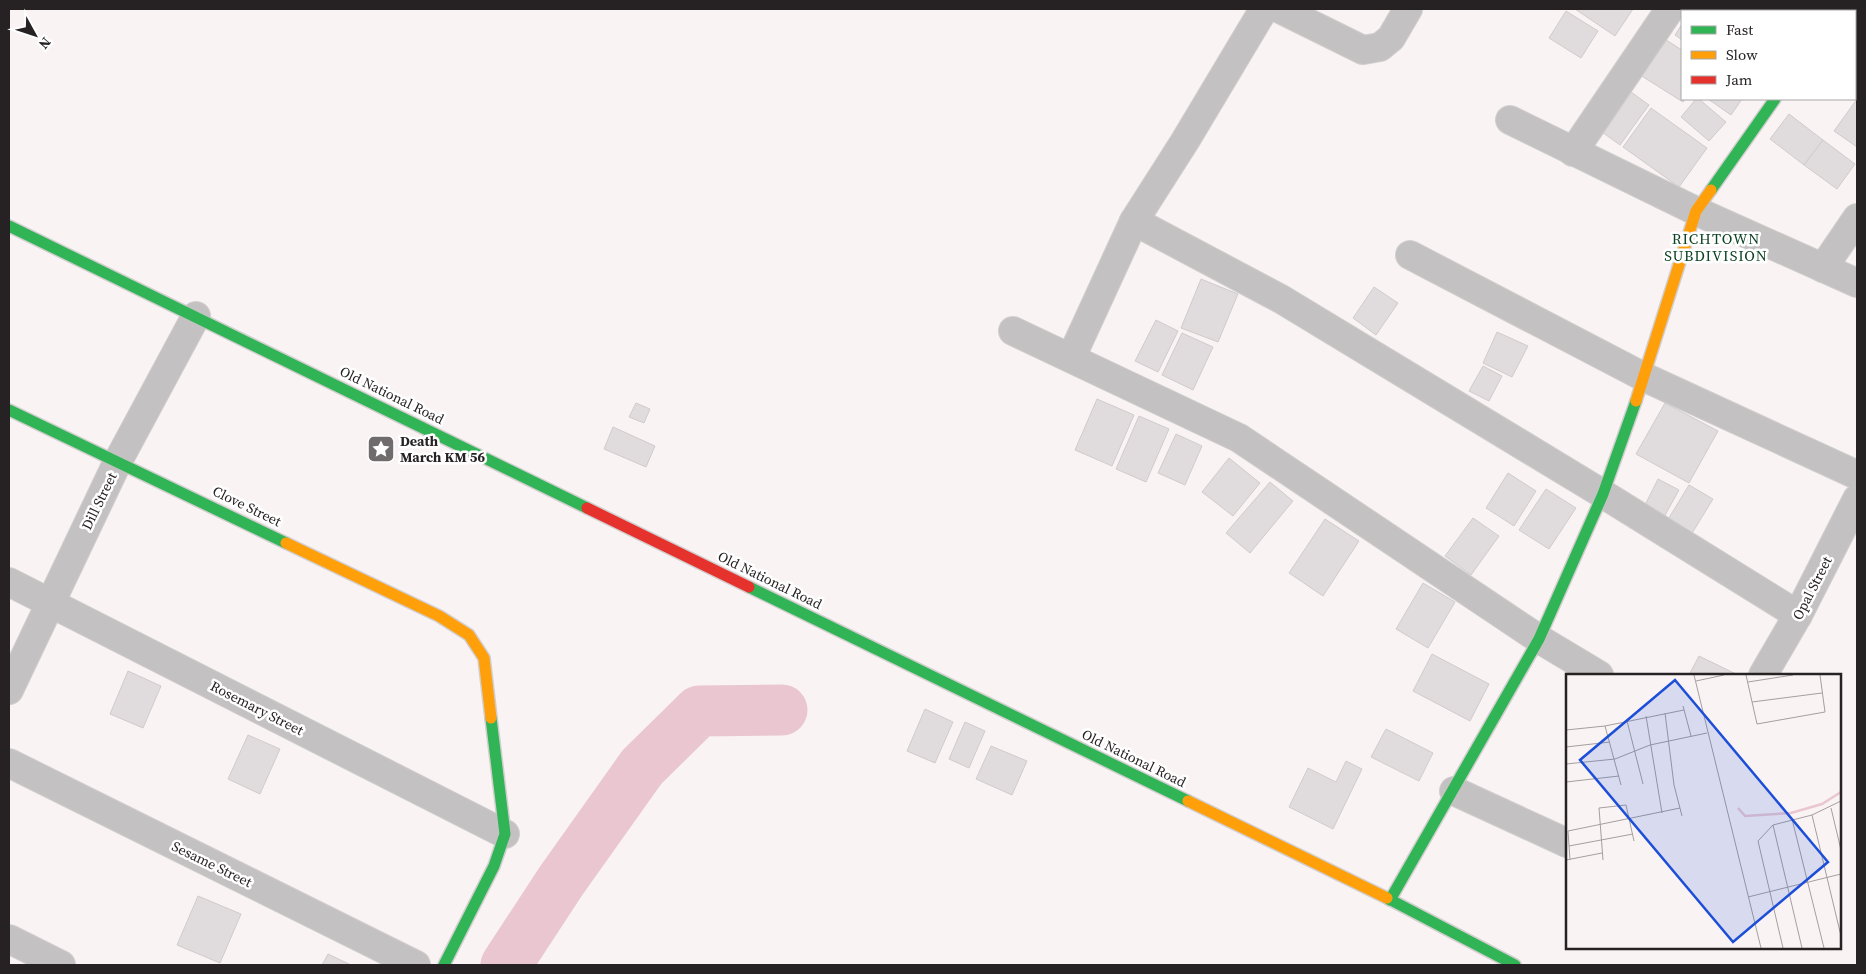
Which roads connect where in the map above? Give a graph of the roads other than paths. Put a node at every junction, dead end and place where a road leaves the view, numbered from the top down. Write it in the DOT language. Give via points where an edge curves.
graph roads {
  1 [pos="1264,9"];
  2 [pos="1280,9"];
  3 [pos="1408,9"];
  4 [pos="1670,9"];
  5 [pos="1774,100"];
  6 [pos="1510,120"];
  7 [pos="1573,152"];
  8 [pos="1696,211"];
  9 [pos="1857,218"];
  10 [pos="1134,221"];
  11 [pos="9,226"];
  12 [pos="1410,254"];
  13 [pos="1823,268"];
  14 [pos="1857,283"];
  15 [pos="196,316"];
  16 [pos="1013,331"];
  17 [pos="1071,358"];
  18 [pos="1644,377"];
  19 [pos="9,410"];
  20 [pos="118,461"];
  21 [pos="1857,475"];
  22 [pos="1603,494"];
  23 [pos="1857,499"];
  24 [pos="9,582"];
  25 [pos="50,603"];
  26 [pos="1798,615"];
  27 [pos="1539,639"];
  28 [pos="1597,674"];
  29 [pos="1764,674"];
  30 [pos="9,690"];
  31 [pos="9,763"];
  32 [pos="1454,790"];
  33 [pos="505,834"];
  34 [pos="1566,843"];
  35 [pos="1390,900"];
  36 [pos="9,939"];
  37 [pos="61,965"];
  38 [pos="416,965"];
  39 [pos="444,965"];
  40 [pos="1515,965"];
  1 -- 10 [label="street"];
  2 -- 3 [label="street" via="1363,50 1380,48 1391,38"];
  4 -- 7 [label="street"];
  5 -- 8 [label="street"];
  6 -- 7 [label="street"];
  7 -- 8 [label="street"];
  8 -- 13 [label="street"];
  8 -- 18 [label="street"];
  9 -- 13 [label="street"];
  10 -- 17 [label="street"];
  10 -- 22 [label="street" via="1281,299"];
  11 -- 15 [label="street, Old National Road"];
  12 -- 18 [label="street"];
  13 -- 14 [label="street"];
  15 -- 20 [label="street, Dill Street"];
  15 -- 35 [label="street, Old National Road"];
  16 -- 17 [label="street"];
  17 -- 27 [label="street" via="1239,438"];
  18 -- 21 [label="street"];
  18 -- 22 [label="street"];
  19 -- 20 [label="street, Clove Street"];
  20 -- 25 [label="street, Dill Street"];
  20 -- 33 [label="street, Clove Street" via="439,616 469,635 484,658"];
  22 -- 26 [label="street"];
  22 -- 27 [label="street"];
  23 -- 26 [label="street, Opal Street"];
  24 -- 25 [label="street, Rosemary Street"];
  25 -- 30 [label="street, Dill Street"];
  25 -- 33 [label="street, Rosemary Street"];
  26 -- 29 [label="street, Opal Street"];
  27 -- 28 [label="street"];
  27 -- 32 [label="street"];
  31 -- 38 [label="street, Sesame Street"];
  32 -- 34 [label="street"];
  32 -- 35 [label="street"];
  33 -- 39 [label="street" via="494,866"];
  35 -- 40 [label="street, Old National Road"];
  36 -- 37 [label="street"];
}
